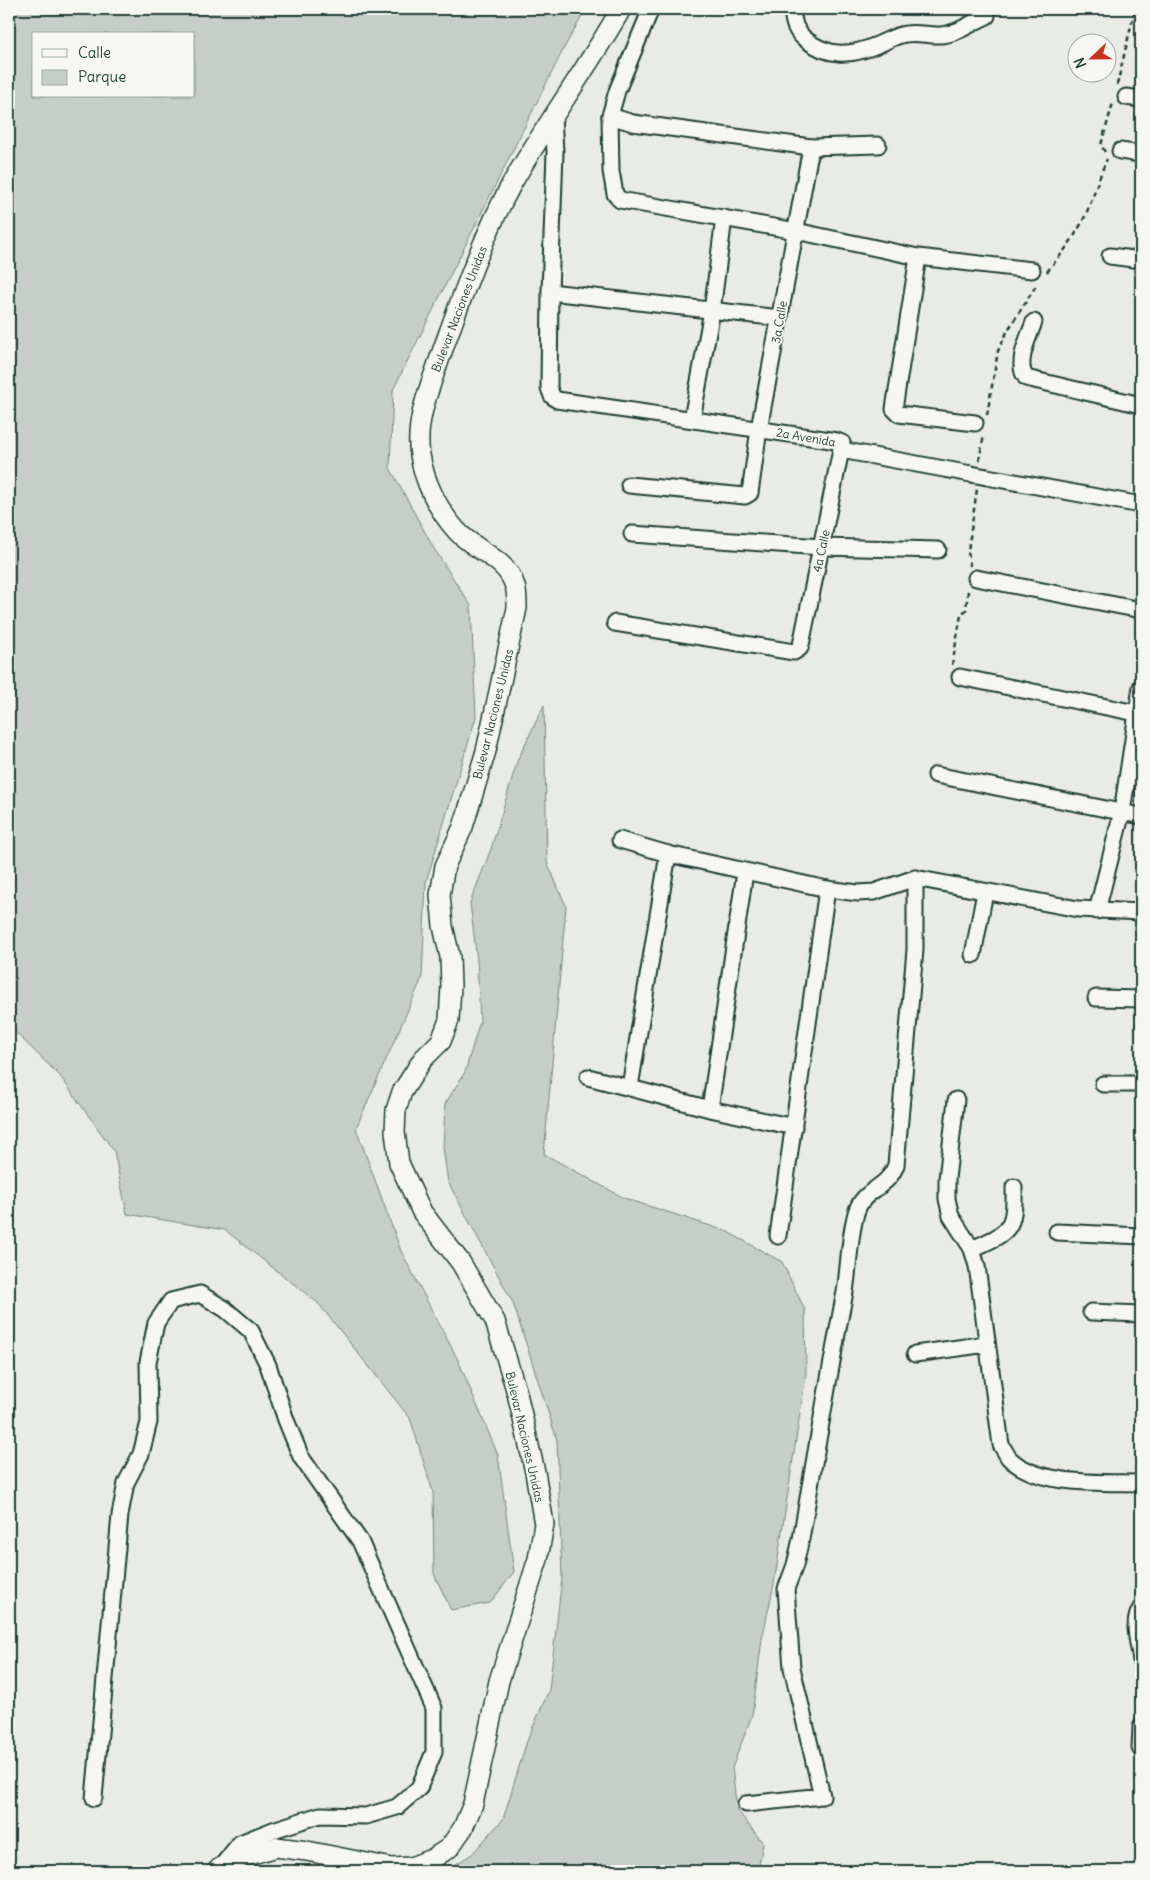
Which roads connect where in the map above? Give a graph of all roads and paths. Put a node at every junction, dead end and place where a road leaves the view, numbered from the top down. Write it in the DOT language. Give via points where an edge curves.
graph roads {
  1 [pos="621,9"];
  2 [pos="651,9"];
  3 [pos="793,9"];
  4 [pos="987,16"];
  5 [pos="1126,96"];
  6 [pos="1141,99"];
  7 [pos="610,116"];
  8 [pos="553,117"];
  9 [pos="878,145"];
  10 [pos="811,147"];
  11 [pos="1120,152"];
  12 [pos="1141,154"];
  13 [pos="724,218"];
  14 [pos="796,231"];
  15 [pos="1110,256"];
  16 [pos="918,257"];
  17 [pos="1141,260"];
  18 [pos="1032,270"];
  19 [pos="550,292"];
  20 [pos="712,311"];
  21 [pos="780,318"];
  22 [pos="1034,322"];
  23 [pos="1141,405"];
  24 [pos="692,419"];
  25 [pos="975,423"];
  26 [pos="759,429"];
  27 [pos="841,450"];
  28 [pos="629,486"];
  29 [pos="1141,505"];
  30 [pos="632,534"];
  31 [pos="822,547"];
  32 [pos="938,550"];
  33 [pos="976,578"];
  34 [pos="1141,610"];
  35 [pos="615,623"];
  36 [pos="960,677"];
  37 [pos="1141,687"];
  38 [pos="1139,713"];
  39 [pos="936,775"];
  40 [pos="1122,812"];
  41 [pos="1141,816"];
  42 [pos="620,840"];
  43 [pos="668,854"];
  44 [pos="745,872"];
  45 [pos="916,878"];
  46 [pos="827,889"];
  47 [pos="985,892"];
  48 [pos="1097,911"];
  49 [pos="1141,912"];
  50 [pos="973,955"];
  51 [pos="1096,998"];
  52 [pos="1141,999"];
  53 [pos="588,1078"];
  54 [pos="1103,1084"];
  55 [pos="1141,1084"];
  56 [pos="630,1087"];
  57 [pos="956,1100"];
  58 [pos="710,1109"];
  59 [pos="794,1126"];
  60 [pos="1014,1187"];
  61 [pos="1057,1232"];
  62 [pos="778,1236"];
  63 [pos="1141,1236"];
  64 [pos="972,1249"];
  65 [pos="1091,1312"];
  66 [pos="1141,1314"];
  67 [pos="986,1344"];
  68 [pos="915,1354"];
  69 [pos="1141,1483"];
  70 [pos="1141,1608"];
  71 [pos="1141,1661"];
  72 [pos="1141,1727"];
  73 [pos="1140,1748"];
  74 [pos="94,1798"];
  75 [pos="746,1804"];
  76 [pos="218,1870"];
  1 -- 8 [label="main road, Bulevar Naciones Unidas"];
  2 -- 7 [label="street"];
  3 -- 4 [label="street" via="792,19 800,35 817,47 848,54 906,34 952,33"];
  5 -- 6 [label="street"];
  7 -- 10 [label="street" via="633,123"];
  7 -- 13 [label="street" via="611,171 618,198"];
  8 -- 19 [label="street" via="555,152"];
  8 -- 76 [label="main road, Bulevar Naciones Unidas" via="493,221 458,309 421,417 420,454 430,488 456,530 507,571 516,586 517,608 486,751 463,827 445,866 440,895 450,956 449,1020 441,1040 422,1059 402,1092 396,1110 395,1132 400,1163 422,1212 461,1263 495,1322 517,1393 535,1472 544,1524 538,1558 499,1681 473,1804 463,1828 449,1848 411,1867 392,1868 276,1847 243,1857"];
  9 -- 10 [label="street"];
  10 -- 14 [label="street, 3a Calle"];
  11 -- 12 [label="street"];
  13 -- 14 [label="street"];
  13 -- 20 [label="street"];
  14 -- 16 [label="street"];
  14 -- 21 [label="street, 3a Calle"];
  15 -- 17 [label="street"];
  16 -- 18 [label="street"];
  16 -- 25 [label="street" via="894,409 899,414"];
  19 -- 20 [label="street"];
  19 -- 24 [label="street, 2a Avenida" via="552,396 562,402"];
  20 -- 21 [label="street"];
  20 -- 24 [label="street"];
  21 -- 26 [label="street, 3a Calle"];
  22 -- 23 [label="street" via="1023,354 1022,373 1026,378"];
  24 -- 26 [label="street, 2a Avenida"];
  26 -- 27 [label="street, 2a Avenida" via="837,440 842,444"];
  26 -- 28 [label="street, 3a Calle" via="747,496"];
  27 -- 29 [label="street, 2a Avenida, bridge"];
  27 -- 31 [label="street, 4a Calle"];
  30 -- 31 [label="street"];
  31 -- 32 [label="street"];
  31 -- 35 [label="street, 4a Calle" via="801,645 794,652"];
  33 -- 34 [label="street"];
  36 -- 38 [label="street"];
  37 -- 38 [label="street"];
  38 -- 40 [label="street"];
  39 -- 40 [label="street"];
  40 -- 41 [label="street"];
  40 -- 48 [label="street"];
  42 -- 43 [label="street"];
  43 -- 44 [label="street"];
  43 -- 56 [label="street"];
  44 -- 46 [label="street"];
  44 -- 58 [label="street"];
  45 -- 46 [label="street" via="874,892"];
  45 -- 47 [label="street"];
  45 -- 75 [label="street" via="913,970 896,1165 889,1179 860,1202 856,1214 799,1548 786,1588 792,1668 822,1796"];
  46 -- 59 [label="street"];
  47 -- 48 [label="street"];
  47 -- 50 [label="street"];
  48 -- 49 [label="street"];
  51 -- 52 [label="street"];
  53 -- 56 [label="street"];
  54 -- 55 [label="street"];
  56 -- 58 [label="street"];
  57 -- 64 [label="street" via="947,1199 951,1216"];
  58 -- 59 [label="street"];
  59 -- 62 [label="street"];
  60 -- 64 [label="street" via="1011,1224 1003,1234"];
  61 -- 63 [label="street"];
  64 -- 67 [label="street"];
  65 -- 66 [label="street"];
  67 -- 68 [label="street"];
  67 -- 69 [label="street" via="999,1436 1010,1458 1023,1467 1059,1480"];
  70 -- 71 [label="street" via="1136,1628"];
  72 -- 73 [label="street"];
  74 -- 76 [label="street" via="120,1515 126,1483 141,1454 149,1422 148,1362 156,1323 171,1301 200,1294 225,1309 251,1331 268,1365 300,1457 360,1541 434,1708 434,1752 419,1788 397,1807 366,1816 320,1815 273,1830 240,1843"];
}
